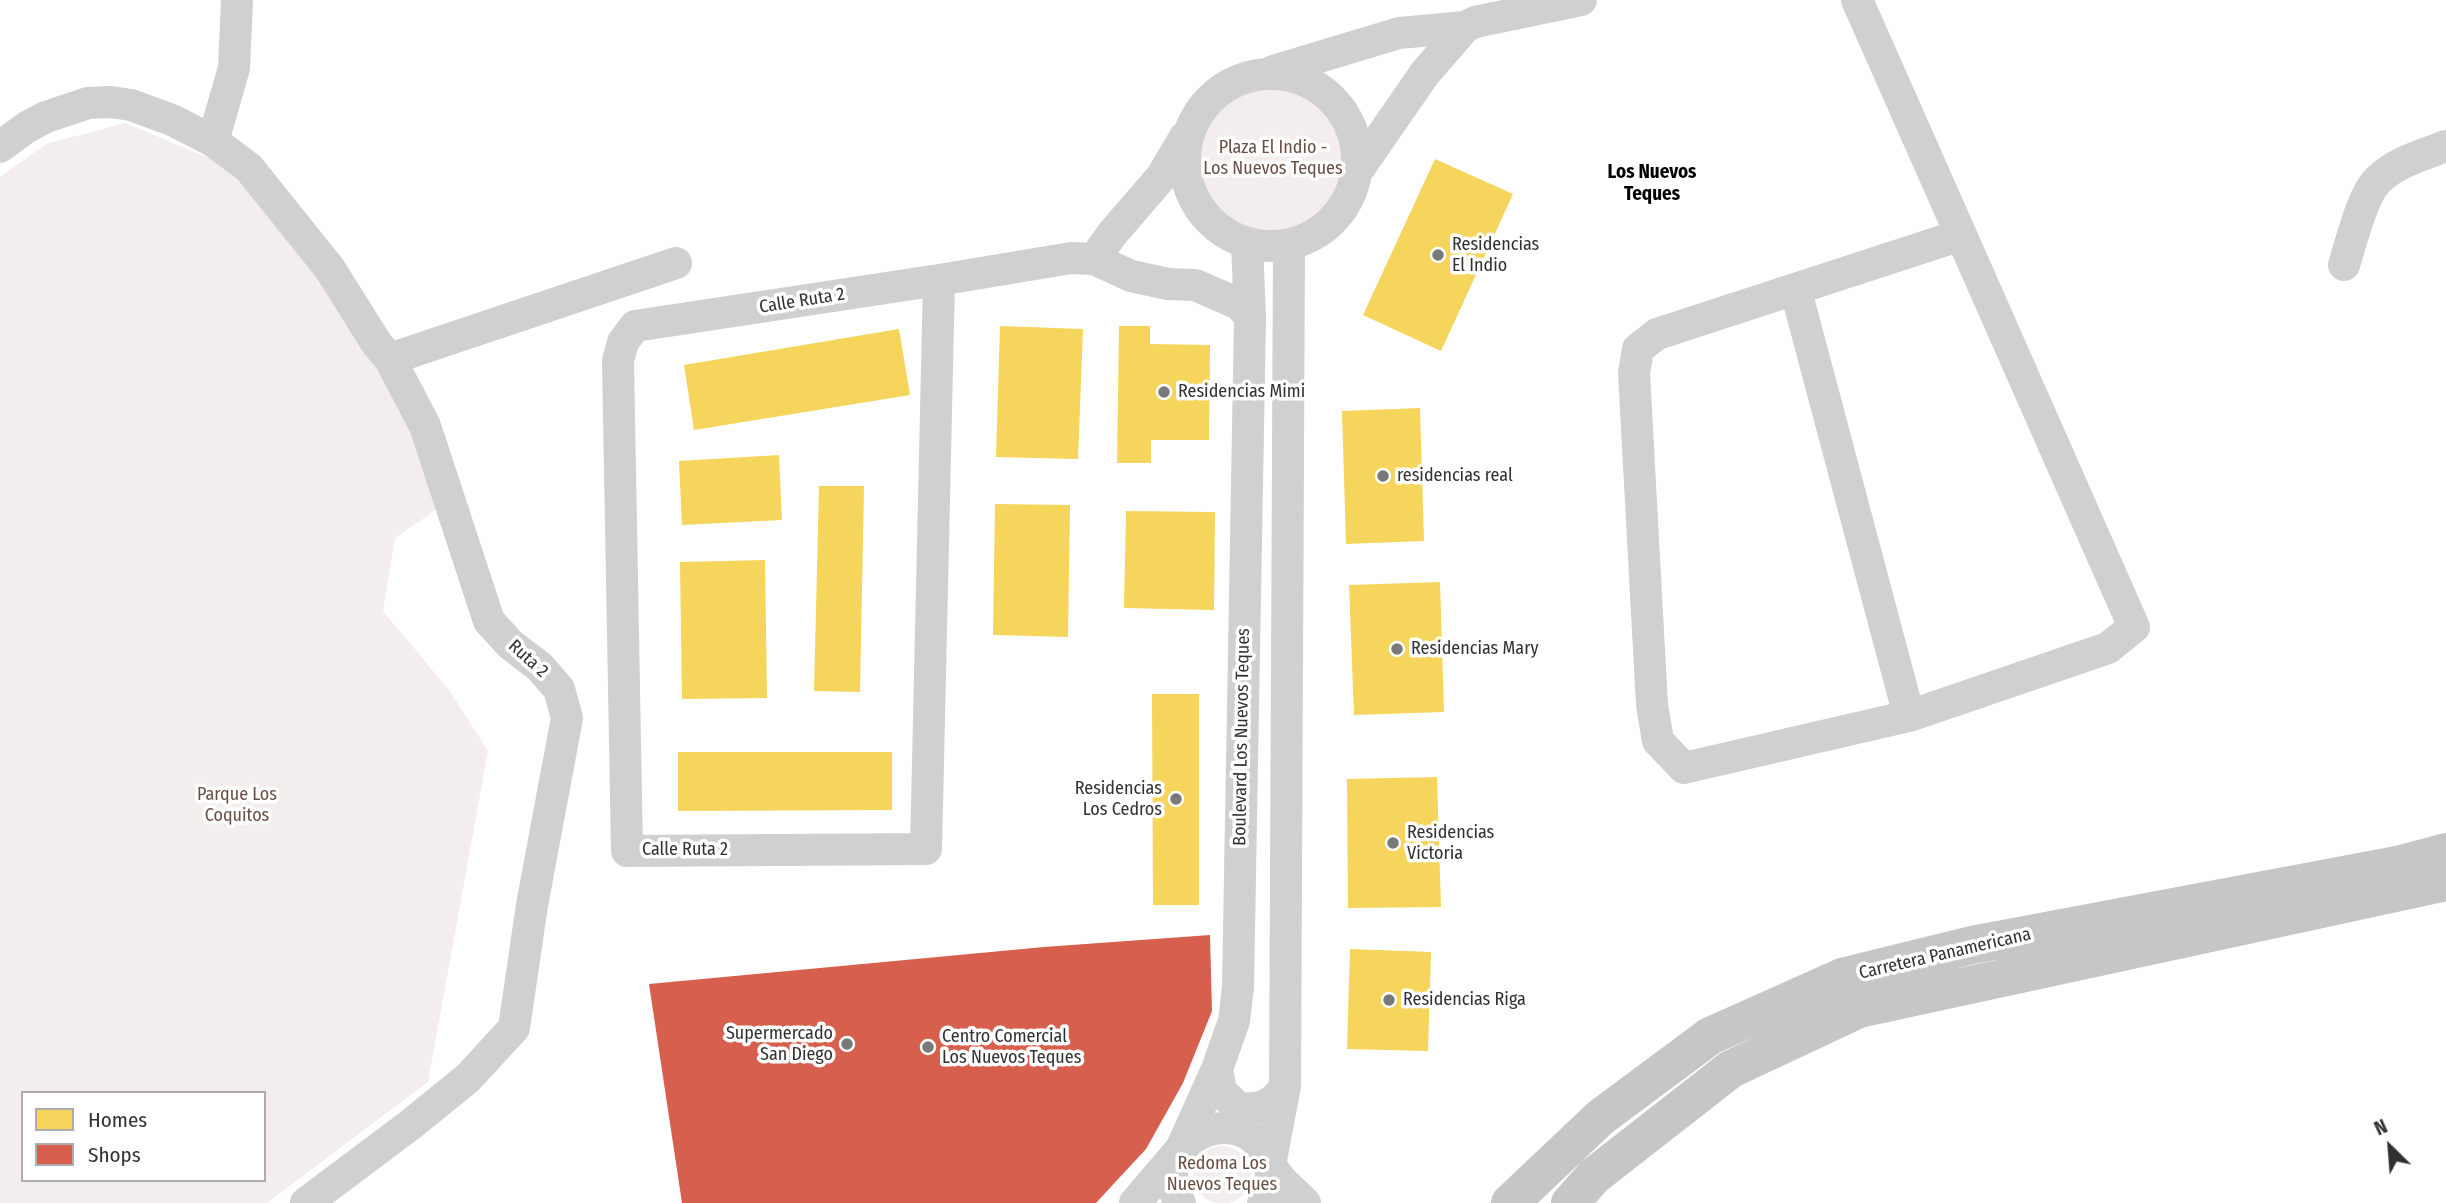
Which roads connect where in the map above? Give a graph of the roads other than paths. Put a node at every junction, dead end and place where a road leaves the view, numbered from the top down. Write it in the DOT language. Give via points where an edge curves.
graph roads {
  1 [pos="237,0"];
  2 [pos="1581,0"];
  3 [pos="1857,0"];
  4 [pos="1465,27"];
  5 [pos="1263,74"];
  6 [pos="1200,111"];
  7 [pos="213,141"];
  8 [pos="2446,146"];
  9 [pos="0,147"];
  10 [pos="1358,170"];
  11 [pos="1961,235"];
  12 [pos="1247,243"];
  13 [pos="1289,245"];
  14 [pos="1083,258"];
  15 [pos="676,263"];
  16 [pos="2344,265"];
  17 [pos="939,280"];
  18 [pos="1796,291"];
  19 [pos="1250,317"];
  20 [pos="390,359"];
  21 [pos="1909,716"];
  22 [pos="2446,852"];
  23 [pos="2446,883"];
  24 [pos="1217,1069"];
  25 [pos="1285,1086"];
  26 [pos="1181,1149"];
  27 [pos="1270,1164"];
  28 [pos="306,1203"];
  29 [pos="1135,1203"];
  30 [pos="1180,1203"];
  31 [pos="1263,1203"];
  32 [pos="1305,1203"];
  33 [pos="1510,1203"];
  34 [pos="1570,1203"];
  1 -- 7 [label="street" via="234,68"];
  2 -- 4 [label="street"];
  3 -- 11 [label="street"];
  4 -- 5 [label="street" via="1399,33"];
  4 -- 10 [label="street" via="1425,74"];
  5 -- 6 [label="street" via="1219,91"];
  5 -- 10 [label="street" via="1312,83 1342,108 1358,148"];
  6 -- 12 [label="street" via="1187,135 1184,162 1189,190 1202,213 1222,232"];
  6 -- 14 [label="street" via="1162,176 1112,234"];
  7 -- 9 [label="street, Ruta 2" via="172,120 111,102 88,103 46,117"];
  7 -- 20 [label="street, Ruta 2" via="249,168 283,209"];
  8 -- 16 [label="street" via="2402,163 2376,181"];
  10 -- 13 [label="street" via="1352,192 1337,216 1315,234"];
  11 -- 18 [label="street"];
  11 -- 21 [label="street" via="2134,627 2108,648"];
  12 -- 13 [label="street"];
  12 -- 19 [label="street, Boulevard Los Nuevos Teques"];
  13 -- 25 [label="street"];
  14 -- 17 [label="street, Calle Ruta 2"];
  14 -- 19 [label="street" via="1131,276 1195,285 1239,304"];
  15 -- 20 [label="street"];
  17 -- 17 [label="street, Calle Ruta 2" via="635,326 623,342 618,362 627,851 926,849"];
  18 -- 21 [label="street"];
  18 -- 21 [label="street" via="1657,334 1638,349 1634,373 1658,741 1684,768"];
  19 -- 24 [label="street, Boulevard Los Nuevos Teques" via="1238,987 1234,1021"];
  20 -- 28 [label="street, Ruta 2" via="425,426 489,621 559,689 567,718 514,1028 468,1078"];
  22 -- 33 [label="main road, Carretera Panamericana" via="1972,945 1842,976 1710,1036 1601,1117"];
  23 -- 34 [label="main road, Carretera Panamericana" via="1859,1009 1731,1069 1594,1177"];
  24 -- 25 [label="street" via="1221,1091 1238,1108 1272,1102"];
  24 -- 26 [label="street, Boulevard Los Nuevos Teques"];
  25 -- 27 [label="street"];
  26 -- 27 [label="street" via="1205,1130 1236,1129 1264,1149"];
  26 -- 29 [label="street, Boulevard Los Nuevos Teques"];
  26 -- 30 [label="street" via="1172,1180"];
  27 -- 31 [label="street" via="1271,1181"];
  27 -- 32 [label="street"];
}
